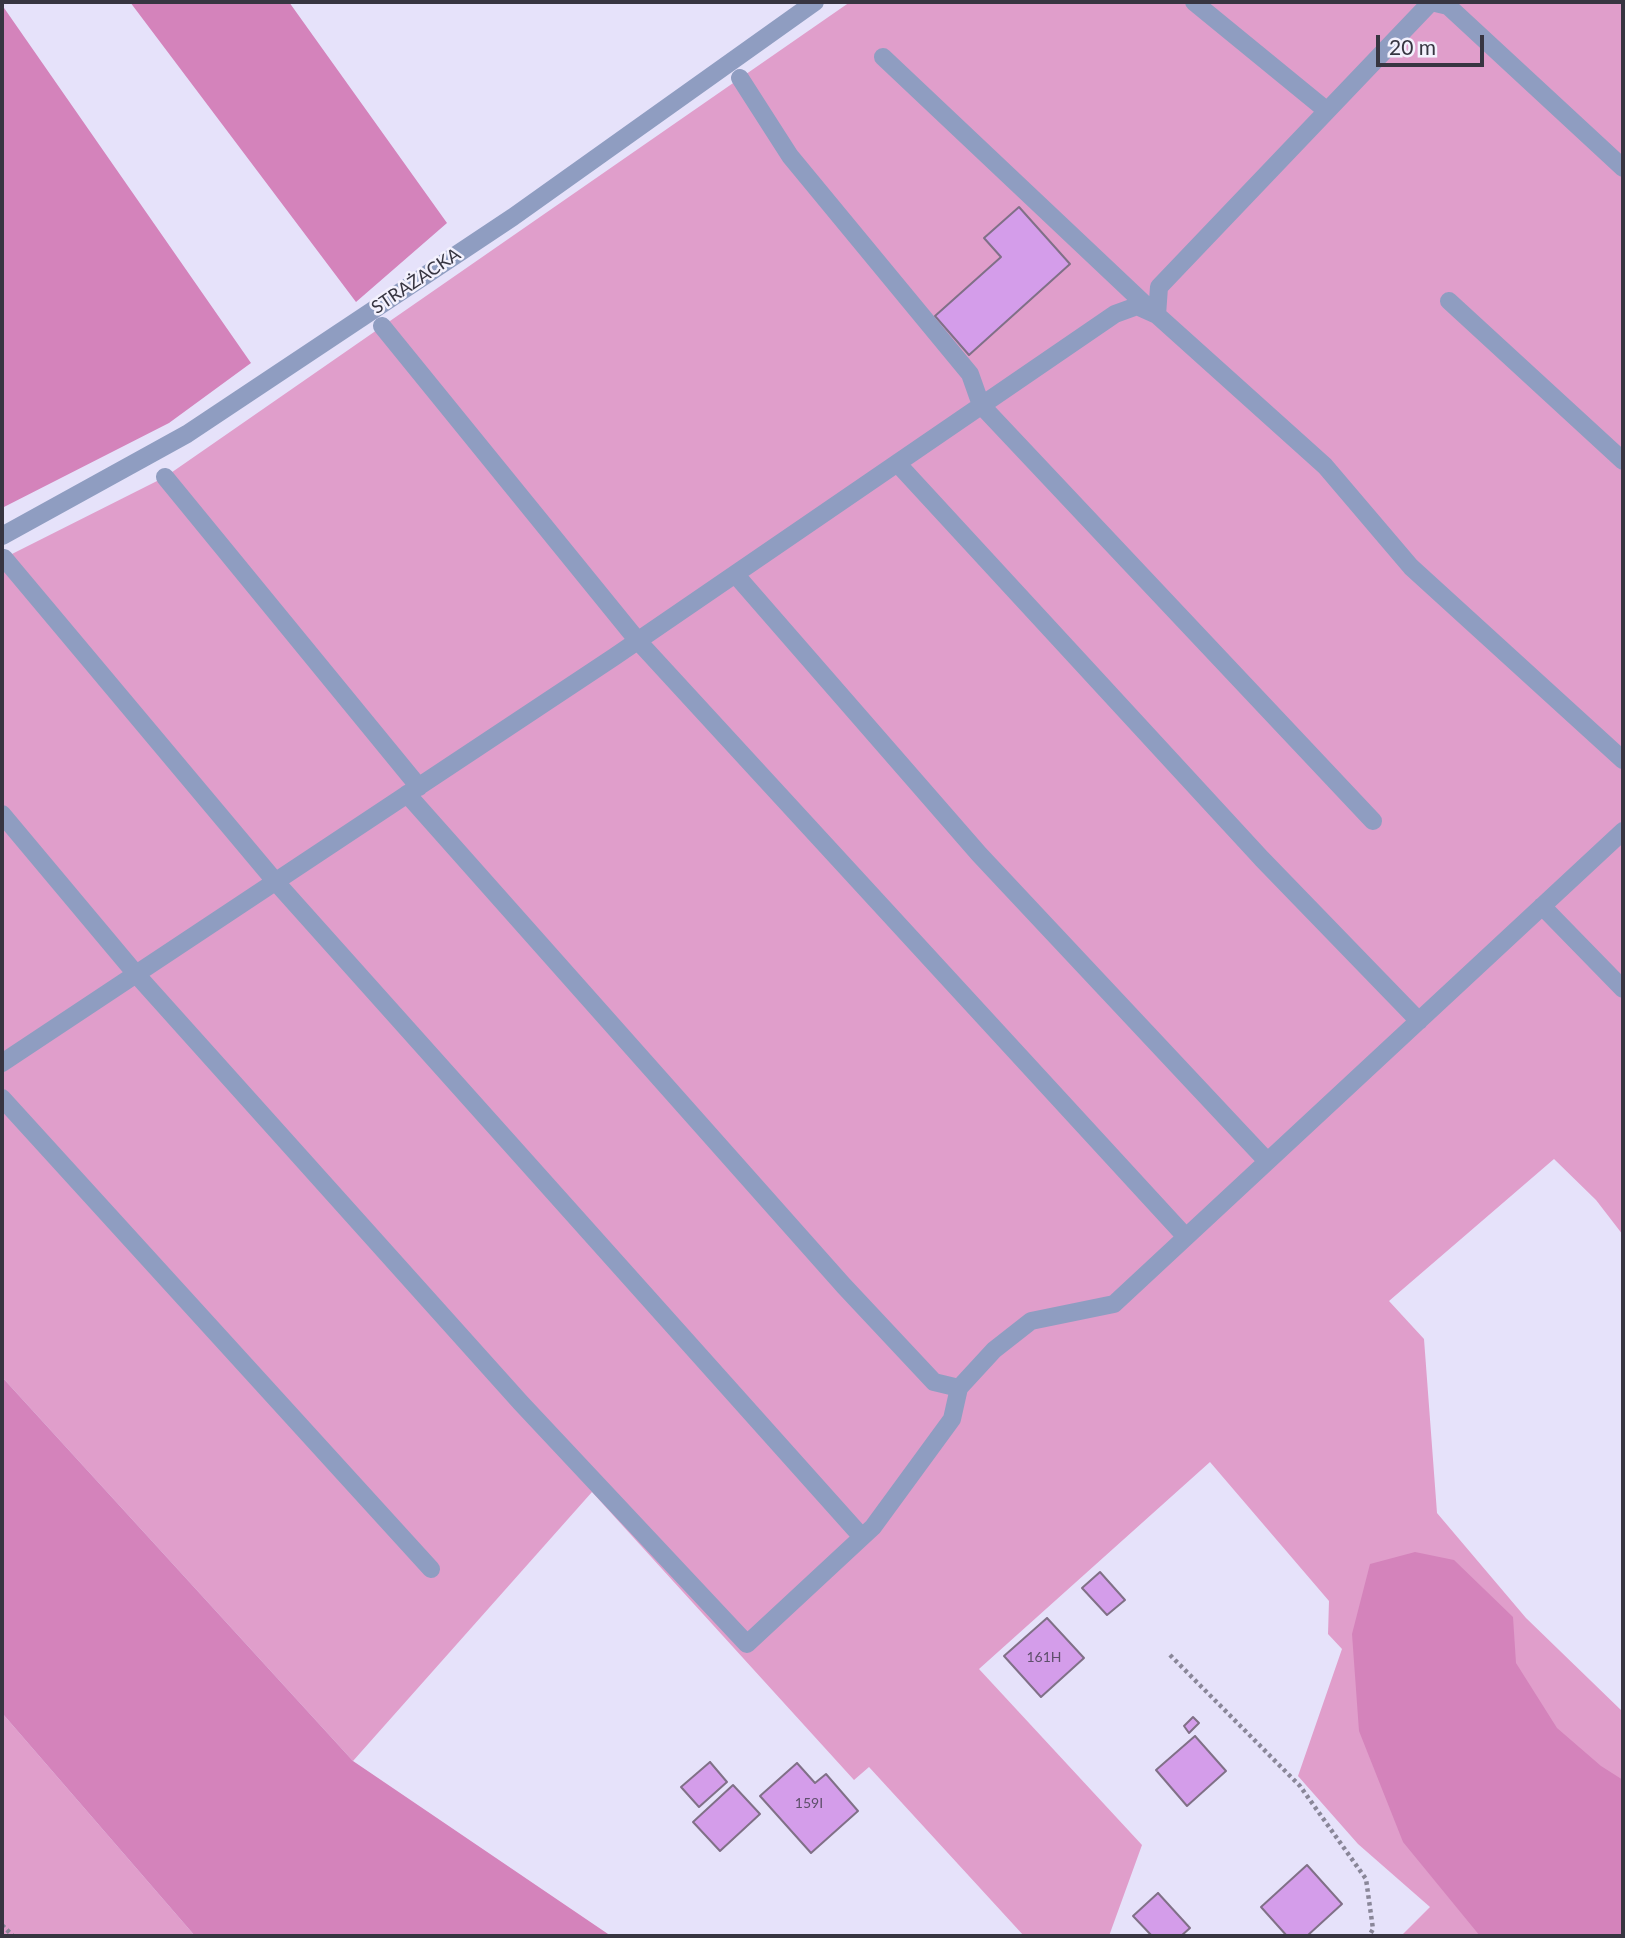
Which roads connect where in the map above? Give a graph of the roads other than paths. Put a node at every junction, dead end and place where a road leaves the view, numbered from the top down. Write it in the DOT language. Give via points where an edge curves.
graph roads {
  1 [pos="815,2"];
  2 [pos="1194,2"];
  3 [pos="1446,4"];
  4 [pos="883,57"];
  5 [pos="740,78"];
  6 [pos="1326,110"];
  7 [pos="1619,157"];
  8 [pos="1449,301"];
  9 [pos="1157,315"];
  10 [pos="382,326"];
  11 [pos="981,405"];
  12 [pos="1623,461"];
  13 [pos="897,463"];
  14 [pos="165,477"];
  15 [pos="2,536"];
  16 [pos="4,558"];
  17 [pos="735,575"];
  18 [pos="638,640"];
  19 [pos="1623,760"];
  20 [pos="413,790"];
  21 [pos="2,814"];
  22 [pos="1373,821"];
  23 [pos="1623,831"];
  24 [pos="275,881"];
  25 [pos="1542,906"];
  26 [pos="136,974"];
  27 [pos="1623,989"];
  28 [pos="1419,1021"];
  29 [pos="2,1063"];
  30 [pos="2,1098"];
  31 [pos="1267,1161"];
  32 [pos="1186,1237"];
  33 [pos="959,1388"];
  34 [pos="862,1537"];
  35 [pos="431,1569"];
  1 -- 15 [label="street, STRAŻACKA" via="513,217 187,434"];
  2 -- 6 [label="street"];
  3 -- 6 [label="street" via="1431,2 1423,9"];
  3 -- 7 [label="street"];
  4 -- 9 [label="street"];
  5 -- 11 [label="street" via="790,156 970,374"];
  6 -- 9 [label="street" via="1159,287"];
  8 -- 12 [label="street"];
  9 -- 11 [label="street" via="1138,306 1115,314"];
  9 -- 19 [label="street" via="1325,466 1411,566"];
  10 -- 18 [label="street"];
  11 -- 13 [label="street"];
  11 -- 22 [label="street"];
  13 -- 17 [label="street"];
  13 -- 28 [label="street" via="1262,859"];
  14 -- 20 [label="street"];
  16 -- 24 [label="street"];
  17 -- 18 [label="street"];
  17 -- 31 [label="street" via="979,854"];
  18 -- 20 [label="street"];
  18 -- 32 [label="street"];
  20 -- 24 [label="street"];
  20 -- 33 [label="street" via="844,1286 934,1382"];
  21 -- 26 [label="street"];
  23 -- 25 [label="street"];
  24 -- 26 [label="street"];
  24 -- 34 [label="street"];
  25 -- 27 [label="street"];
  25 -- 28 [label="street"];
  26 -- 29 [label="street"];
  26 -- 34 [label="street" via="521,1403 747,1644"];
  28 -- 31 [label="street"];
  30 -- 35 [label="street"];
  31 -- 32 [label="street"];
  32 -- 33 [label="street" via="1114,1304 1031,1321 994,1350"];
  33 -- 34 [label="street" via="952,1419"];
}
